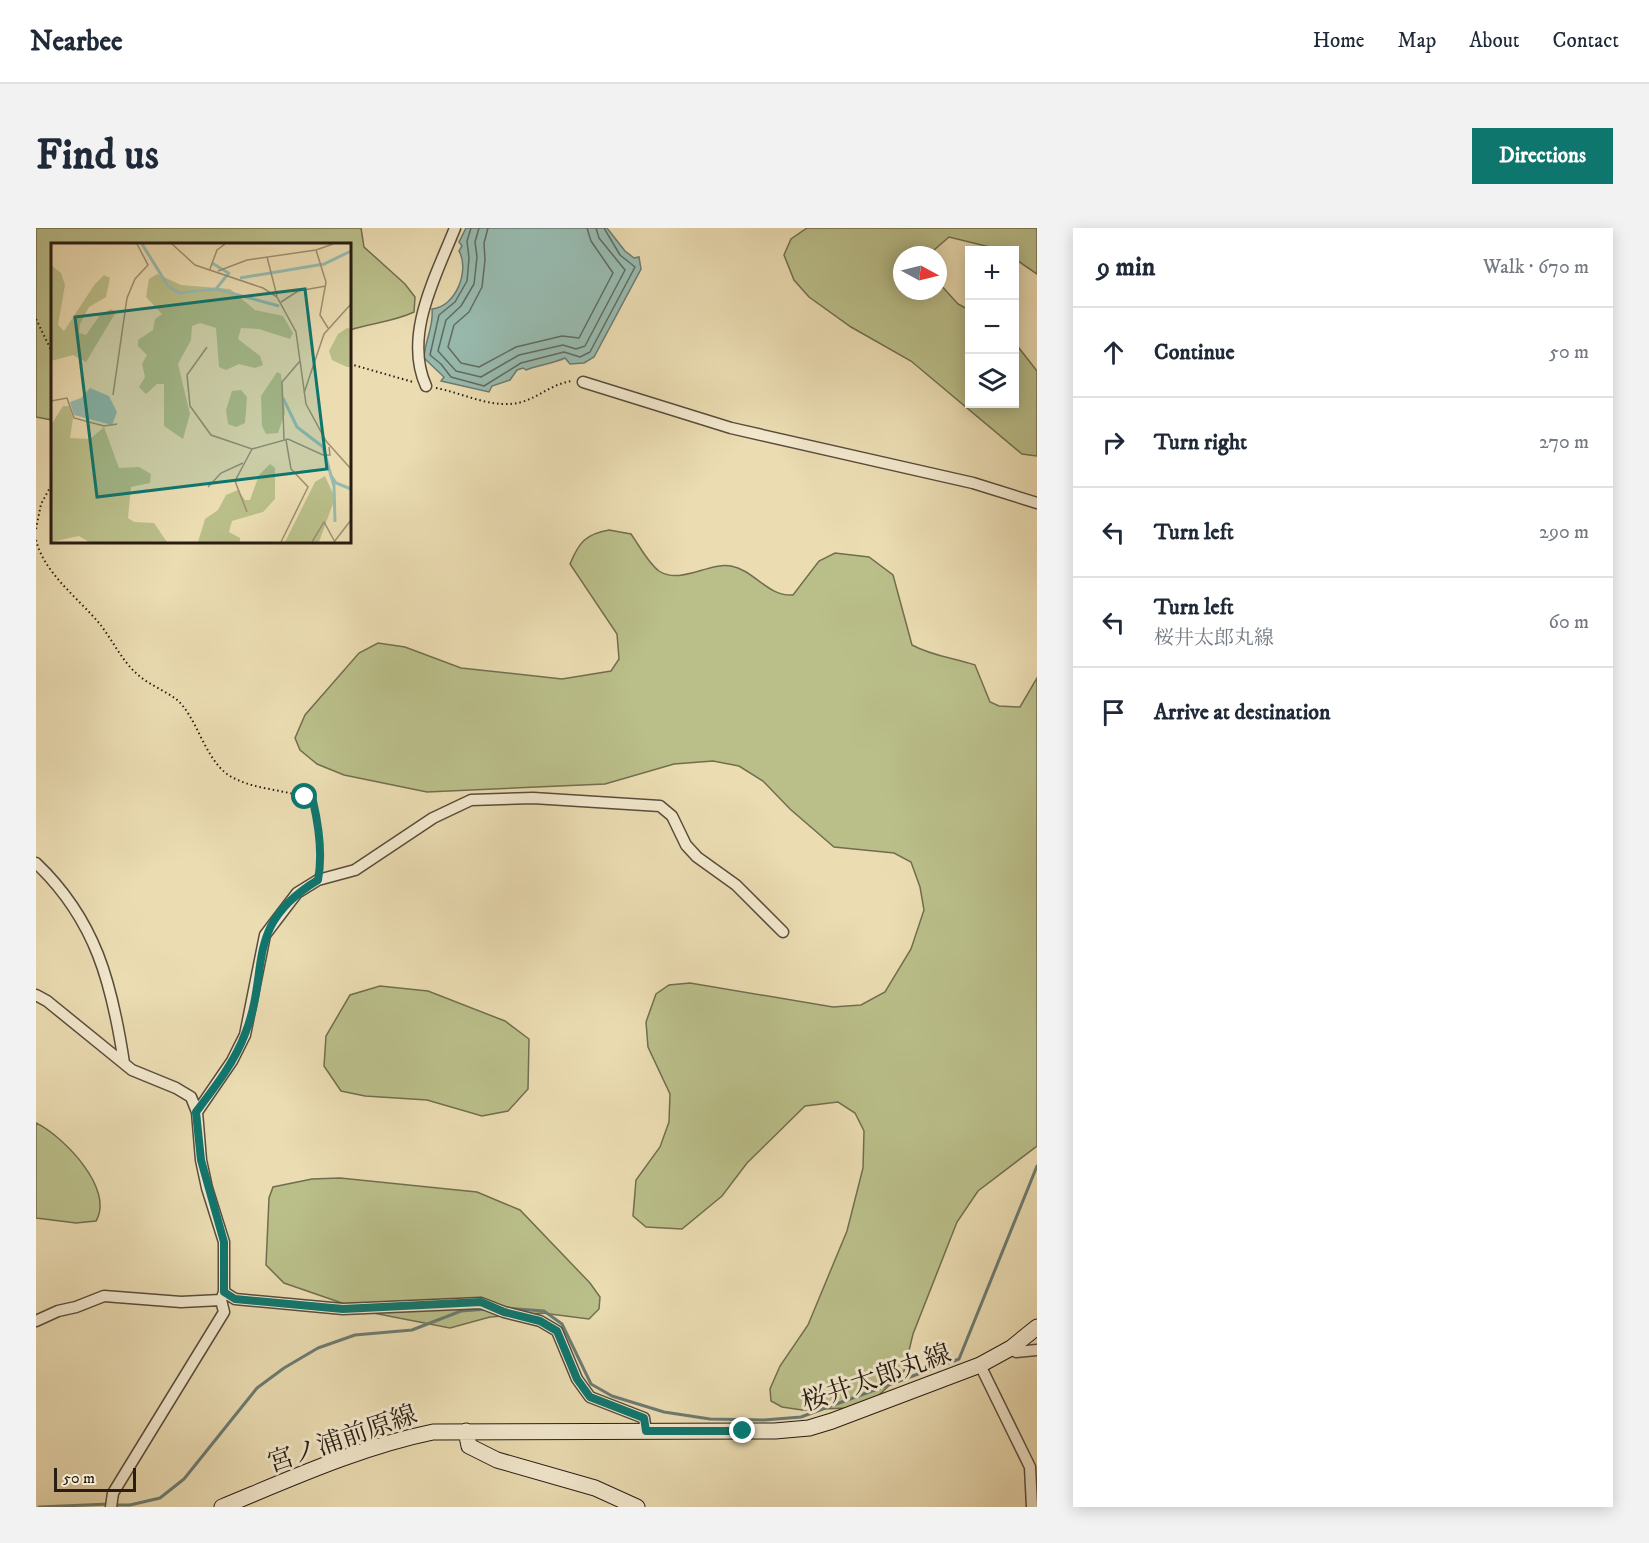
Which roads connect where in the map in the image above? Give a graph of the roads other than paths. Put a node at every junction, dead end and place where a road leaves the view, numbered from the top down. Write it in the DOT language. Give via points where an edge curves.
graph roads {
  1 [pos="455,228"];
  2 [pos="584,382"];
  3 [pos="426,386"];
  4 [pos="1037,503"];
  5 [pos="36,863"];
  6 [pos="783,932"];
  7 [pos="36,995"];
  8 [pos="124,1063"];
  9 [pos="196,1112"];
  10 [pos="223,1296"];
  11 [pos="36,1321"];
  12 [pos="1037,1327"];
  13 [pos="1011,1348"];
  14 [pos="1037,1350"];
  15 [pos="980,1365"];
  16 [pos="466,1431"];
  17 [pos="646,1431"];
  18 [pos="111,1507"];
  19 [pos="222,1507"];
  20 [pos="637,1507"];
  21 [pos="1032,1507"];
  1 -- 3 [label="street" via="417,342 418,362"];
  2 -- 4 [label="street" via="722,426 974,483"];
  5 -- 8 [label="street" via="68,898 96,946 108,979"];
  6 -- 9 [label="street" via="736,885 697,857 667,810 647,805 532,798 471,800 433,818 355,870 318,880 297,893 270,927 261,949 245,1035"];
  7 -- 8 [label="street"];
  8 -- 9 [label="street" via="185,1092"];
  9 -- 10 [label="street" via="201,1160 224,1242"];
  10 -- 11 [label="street" via="181,1302 104,1296"];
  10 -- 17 [label="street" via="343,1309 481,1302 540,1321 557,1331 577,1379 590,1397 644,1418"];
  10 -- 18 [label="street" via="224,1312 113,1493"];
  12 -- 13 [label="main road, 桜井太郎丸線"];
  13 -- 14 [label="street" via="1016,1352"];
  13 -- 15 [label="main road, 桜井太郎丸線"];
  15 -- 17 [label="main road, 桜井太郎丸線" via="809,1428"];
  15 -- 21 [label="street" via="1030,1467"];
  16 -- 17 [label="main road, 桜井太郎丸線"];
  16 -- 19 [label="main road, 宮ノ浦前原線" via="407,1437"];
  16 -- 20 [label="main road" via="469,1446 497,1460 595,1488"];
}
